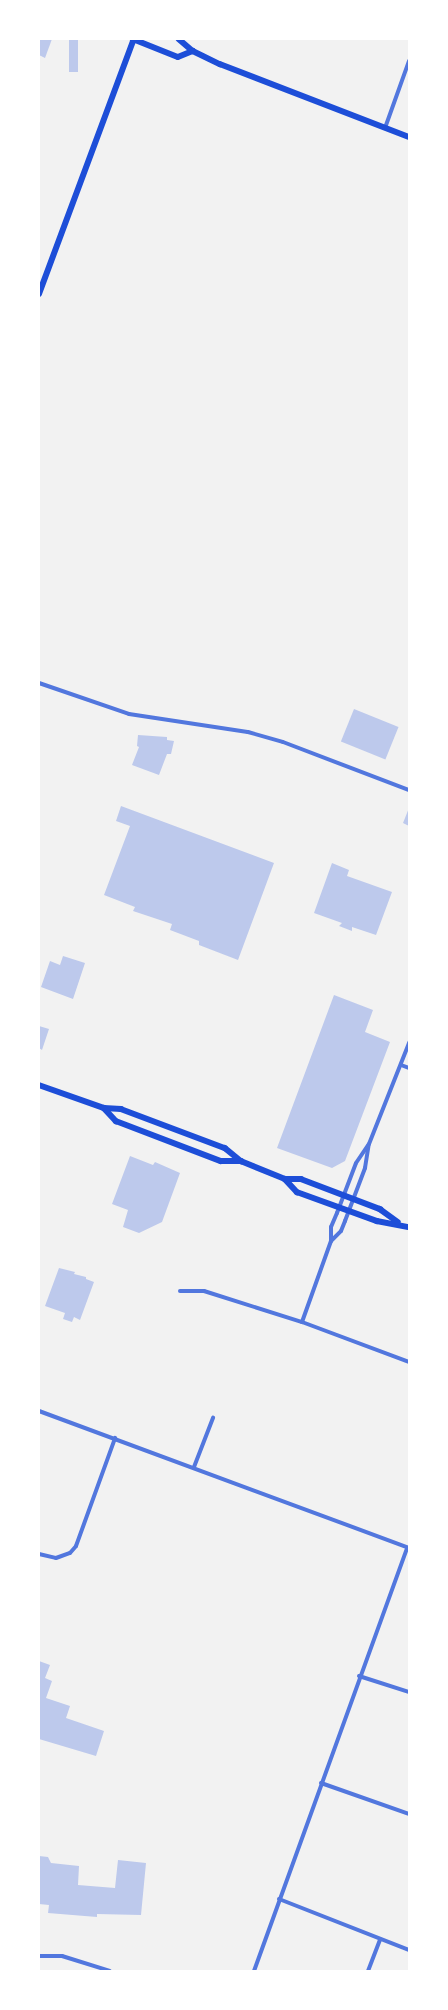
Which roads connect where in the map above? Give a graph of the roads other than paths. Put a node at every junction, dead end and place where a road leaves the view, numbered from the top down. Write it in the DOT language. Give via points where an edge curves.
graph roads {
  1 [pos="134,39"];
  2 [pos="179,39"];
  3 [pos="193,51"];
  4 [pos="409,61"];
  5 [pos="385,128"];
  6 [pos="409,137"];
  7 [pos="39,294"];
  8 [pos="39,683"];
  9 [pos="409,790"];
  10 [pos="409,1043"];
  11 [pos="401,1064"];
  12 [pos="409,1068"];
  13 [pos="39,1085"];
  14 [pos="104,1108"];
  15 [pos="369,1144"];
  16 [pos="241,1160"];
  17 [pos="285,1179"];
  18 [pos="341,1201"];
  19 [pos="351,1205"];
  20 [pos="400,1223"];
  21 [pos="409,1226"];
  22 [pos="331,1241"];
  23 [pos="180,1291"];
  24 [pos="302,1322"];
  25 [pos="409,1362"];
  26 [pos="39,1411"];
  27 [pos="213,1418"];
  28 [pos="115,1438"];
  29 [pos="194,1467"];
  30 [pos="408,1548"];
  31 [pos="39,1554"];
  32 [pos="359,1676"];
  33 [pos="409,1692"];
  34 [pos="321,1783"];
  35 [pos="409,1814"];
  36 [pos="279,1899"];
  37 [pos="380,1939"];
  38 [pos="409,1950"];
  39 [pos="39,1956"];
  40 [pos="110,1971"];
  41 [pos="254,1971"];
  42 [pos="368,1971"];
  1 -- 3 [label="main road" via="178,57"];
  1 -- 7 [label="main road"];
  2 -- 3 [label="main road"];
  3 -- 5 [label="main road"];
  4 -- 5 [label="street"];
  5 -- 6 [label="main road"];
  8 -- 9 [label="street" via="129,714 248,732 283,742"];
  10 -- 11 [label="street"];
  11 -- 12 [label="street"];
  11 -- 15 [label="street"];
  13 -- 14 [label="main road"];
  14 -- 16 [label="main road" via="121,1109 184,1132 225,1148"];
  14 -- 16 [label="main road" via="116,1121 221,1161"];
  15 -- 18 [label="street" via="356,1163"];
  15 -- 19 [label="street" via="365,1168"];
  16 -- 17 [label="main road"];
  17 -- 18 [label="main road" via="301,1179"];
  17 -- 18 [label="main road" via="297,1192"];
  18 -- 19 [label="main road"];
  18 -- 19 [label="main road"];
  18 -- 22 [label="street" via="331,1227"];
  19 -- 20 [label="main road" via="377,1221"];
  19 -- 20 [label="main road" via="380,1209"];
  19 -- 22 [label="street" via="341,1231"];
  20 -- 21 [label="main road"];
  22 -- 24 [label="street"];
  23 -- 24 [label="street" via="204,1292"];
  24 -- 25 [label="street"];
  26 -- 28 [label="street"];
  27 -- 29 [label="street"];
  28 -- 29 [label="street"];
  28 -- 31 [label="street" via="76,1546 70,1553 56,1558"];
  29 -- 30 [label="street"];
  30 -- 32 [label="street"];
  32 -- 33 [label="street"];
  32 -- 34 [label="street"];
  34 -- 35 [label="street"];
  34 -- 36 [label="street"];
  36 -- 37 [label="street"];
  36 -- 41 [label="street"];
  37 -- 38 [label="street"];
  37 -- 42 [label="street"];
  39 -- 40 [label="street" via="62,1956"];
}
